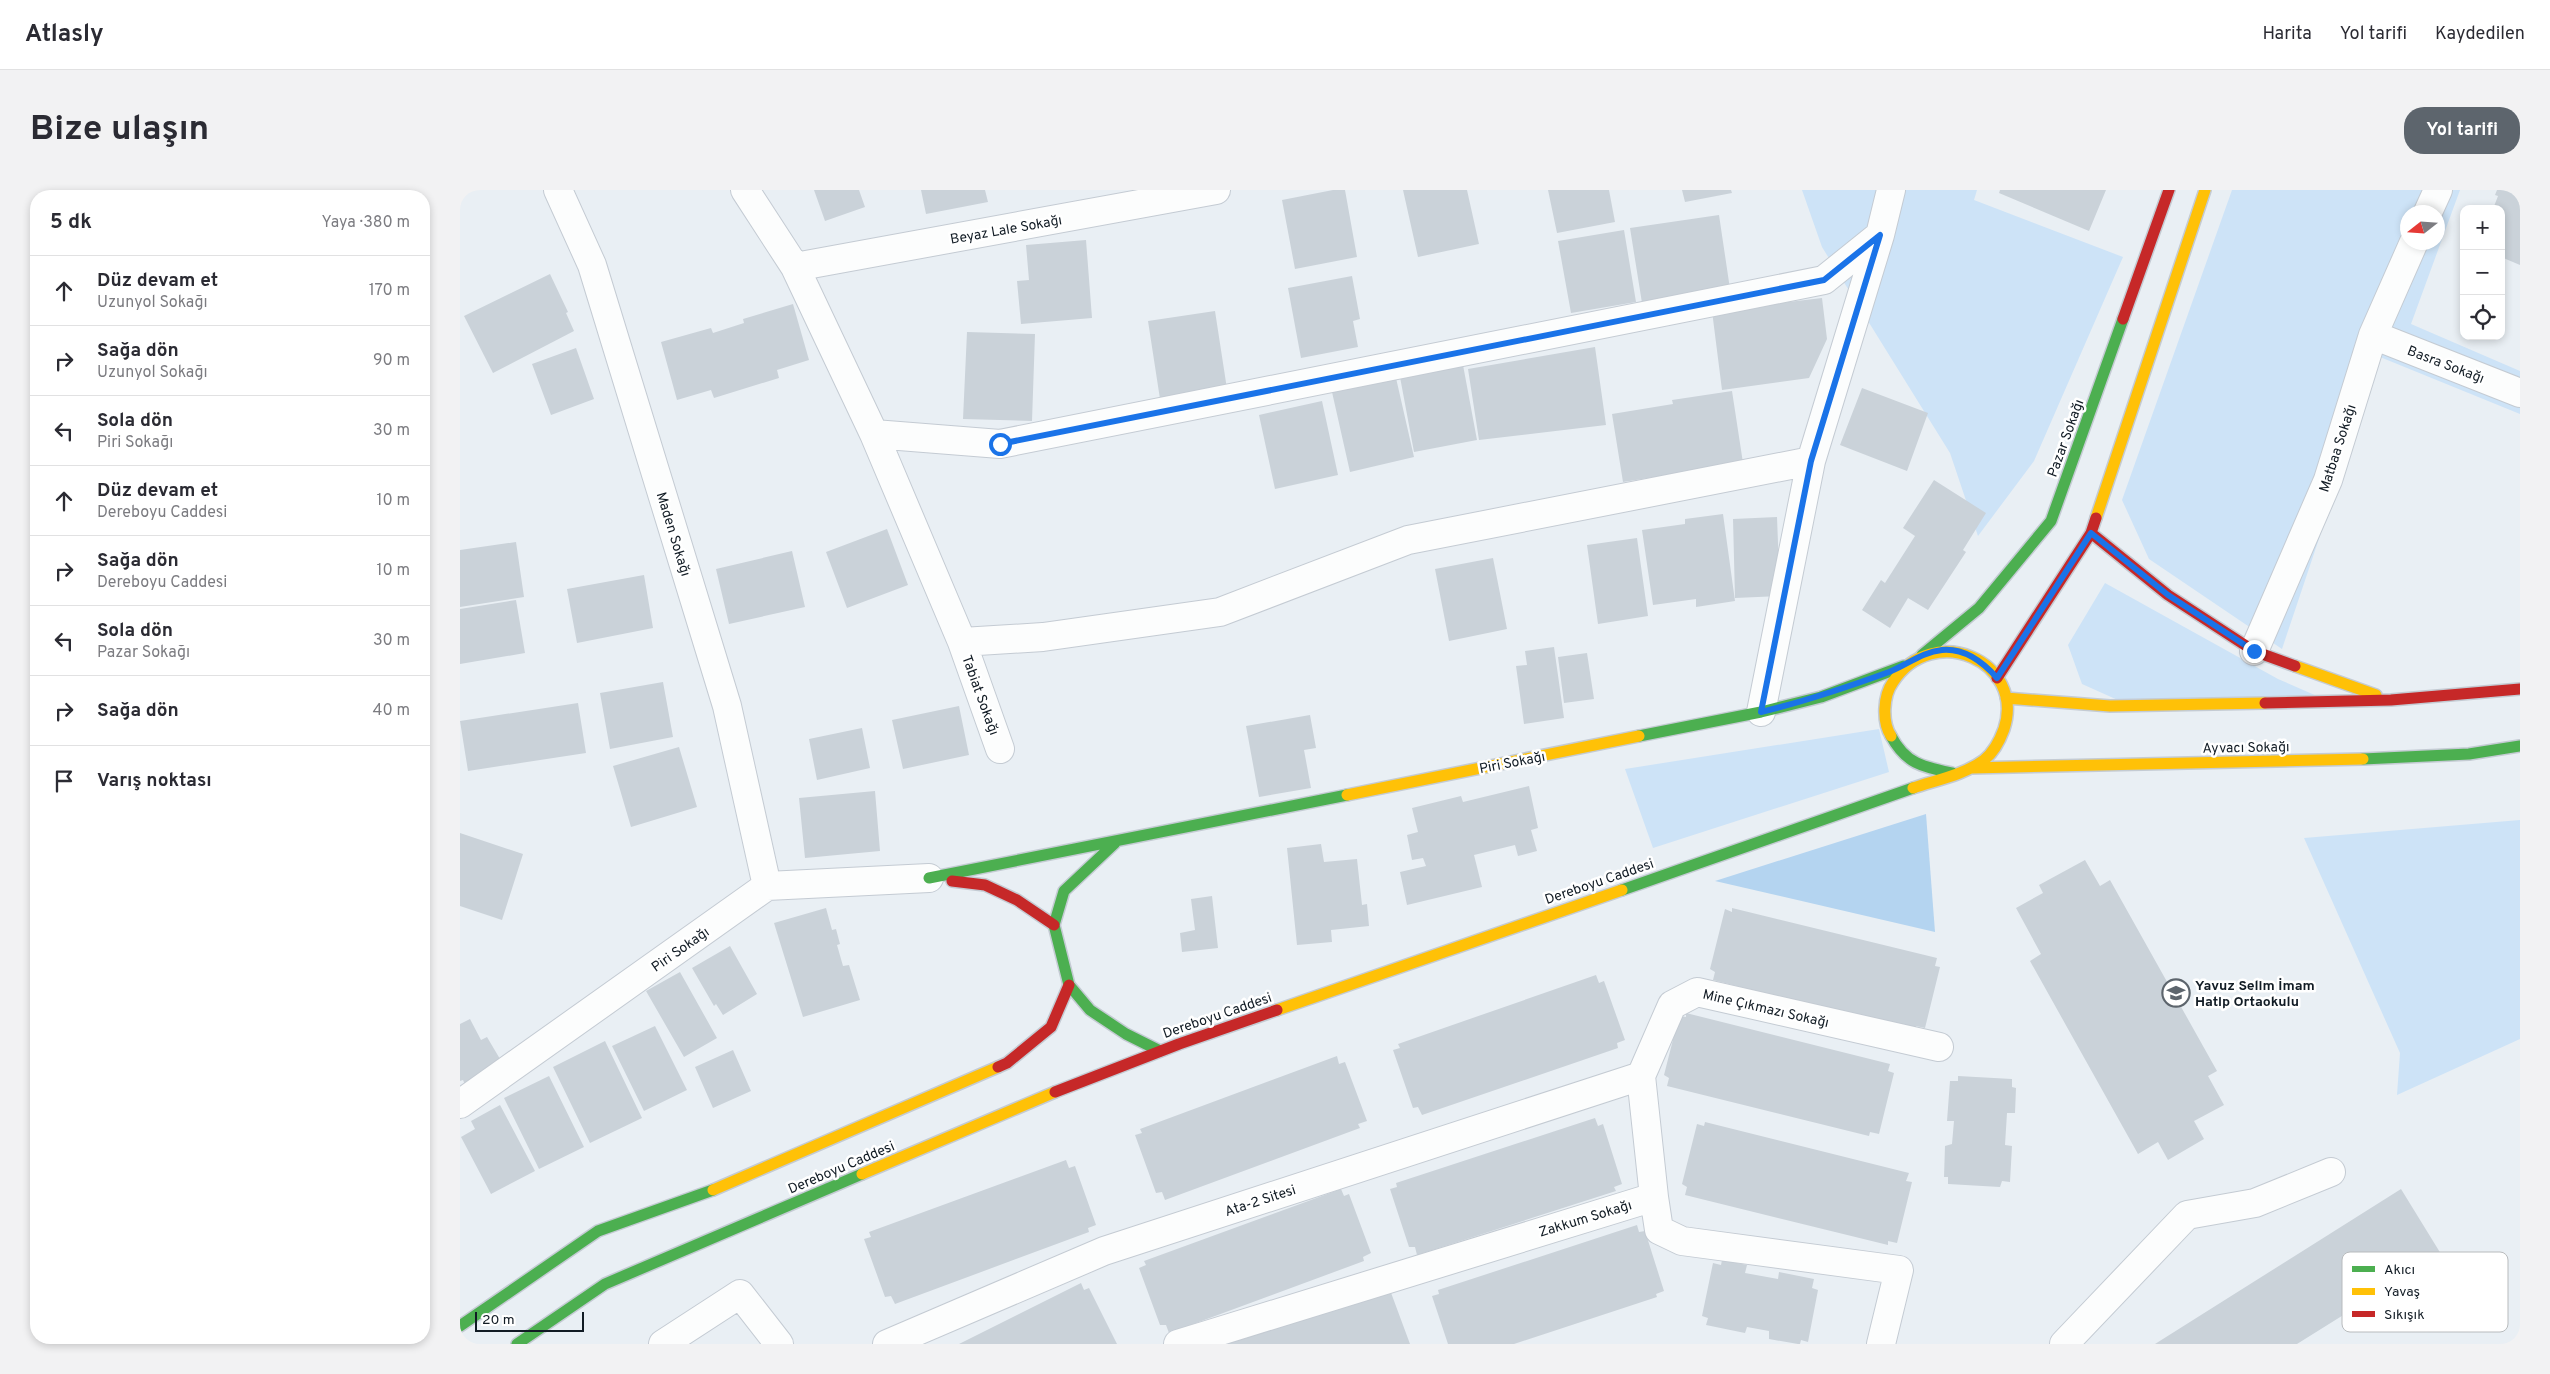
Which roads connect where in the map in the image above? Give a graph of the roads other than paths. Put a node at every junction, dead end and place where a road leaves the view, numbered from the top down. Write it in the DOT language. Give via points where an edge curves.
graph roads {
  1 [pos="558,190"];
  2 [pos="745,190"];
  3 [pos="1216,190"];
  4 [pos="1891,190"];
  5 [pos="2169,190"];
  6 [pos="2205,190"];
  7 [pos="2438,190"];
  8 [pos="2431,205"];
  9 [pos="1880,235"];
  10 [pos="2410,250"];
  11 [pos="796,267"];
  12 [pos="2373,335"];
  13 [pos="2520,393"];
  14 [pos="874,434"];
  15 [pos="1811,461"];
  16 [pos="2091,533"];
  17 [pos="962,642"];
  18 [pos="2254,651"];
  19 [pos="1922,654"];
  20 [pos="1904,666"];
  21 [pos="1997,678"];
  22 [pos="2520,689"];
  23 [pos="2006,698"];
  24 [pos="2391,700"];
  25 [pos="1761,712"];
  26 [pos="2520,746"];
  27 [pos="1000,749"];
  28 [pos="1972,768"];
  29 [pos="1952,773"];
  30 [pos="1115,842"];
  31 [pos="929,878"];
  32 [pos="767,886"];
  33 [pos="1054,925"];
  34 [pos="1069,985"];
  35 [pos="1939,1047"];
  36 [pos="1160,1051"];
  37 [pos="1641,1076"];
  38 [pos="460,1104"];
  39 [pos="2331,1172"];
  40 [pos="1654,1197"];
  41 [pos="460,1326"];
  42 [pos="517,1344"];
  43 [pos="663,1344"];
  44 [pos="780,1344"];
  45 [pos="888,1344"];
  46 [pos="1178,1344"];
  47 [pos="1881,1344"];
  48 [pos="2064,1344"];
  1 -- 32 [label="street, Maden Sokağı" via="592,265 727,706"];
  2 -- 11 [label="street, Tabiat Sokağı"];
  3 -- 11 [label="street, Beyaz Lale Sokağı"];
  4 -- 9 [label="street"];
  5 -- 19 [label="main road, Pazar Sokağı" via="2051,521 1979,608"];
  6 -- 16 [label="main road"];
  7 -- 8 [label="street"];
  9 -- 14 [label="street" via="1824,280 1029,439 1000,444"];
  9 -- 15 [label="street"];
  10 -- 12 [label="street, Matbaa Sokağı"];
  11 -- 14 [label="street, Tabiat Sokağı"];
  12 -- 13 [label="street, Basra Sokağı"];
  12 -- 18 [label="street, Matbaa Sokağı" via="2328,480"];
  14 -- 17 [label="street, Tabiat Sokağı"];
  15 -- 17 [label="street" via="1408,540 1220,612 1043,637"];
  15 -- 25 [label="street"];
  16 -- 18 [label="main road" via="2168,595"];
  16 -- 21 [label="main road"];
  17 -- 27 [label="street, Tabiat Sokağı"];
  18 -- 24 [label="main road"];
  19 -- 20 [label="main road, Dereboyu Caddesi"];
  19 -- 21 [label="main road, Dereboyu Caddesi" via="1943,650 1964,653 1983,663"];
  20 -- 25 [label="main road, Piri Sokağı" via="1821,697"];
  20 -- 29 [label="main road, Dereboyu Caddesi" via="1892,681 1885,699 1884,719 1889,737 1900,753 1915,765 1933,772"];
  21 -- 23 [label="main road, Dereboyu Caddesi"];
  22 -- 24 [label="main road"];
  23 -- 24 [label="main road" via="2110,706"];
  23 -- 28 [label="main road, Dereboyu Caddesi" via="2007,719 2001,739 1989,756"];
  25 -- 30 [label="main road, Piri Sokağı"];
  26 -- 28 [label="main road, Ayvacı Sokağı" via="2469,754 2315,761"];
  28 -- 29 [label="main road, Dereboyu Caddesi"];
  29 -- 36 [label="main road, Dereboyu Caddesi"];
  30 -- 31 [label="main road, Piri Sokağı"];
  30 -- 33 [label="main road" via="1064,891"];
  31 -- 32 [label="street"];
  31 -- 33 [label="main road" via="984,886 1017,900"];
  32 -- 38 [label="street, Piri Sokağı"];
  33 -- 34 [label="main road"];
  34 -- 36 [label="main road" via="1090,1010 1126,1034"];
  34 -- 41 [label="main road, Dereboyu Caddesi" via="1051,1027 1007,1063 733,1183 598,1231"];
  35 -- 37 [label="street, Mine Çıkmazı Sokağı" via="1697,992 1672,1005"];
  36 -- 42 [label="main road, Dereboyu Caddesi" via="1081,1081 605,1284"];
  37 -- 40 [label="street, Mine Çıkmazı Sokağı"];
  37 -- 45 [label="street, Ata-2 Sitesi" via="1104,1251"];
  39 -- 48 [label="street" via="2255,1203 2187,1214"];
  40 -- 46 [label="street, Zakkum Sokağı"];
  40 -- 47 [label="street" via="1659,1230 1682,1241 1899,1270"];
  43 -- 44 [label="street" via="740,1294"];
}
